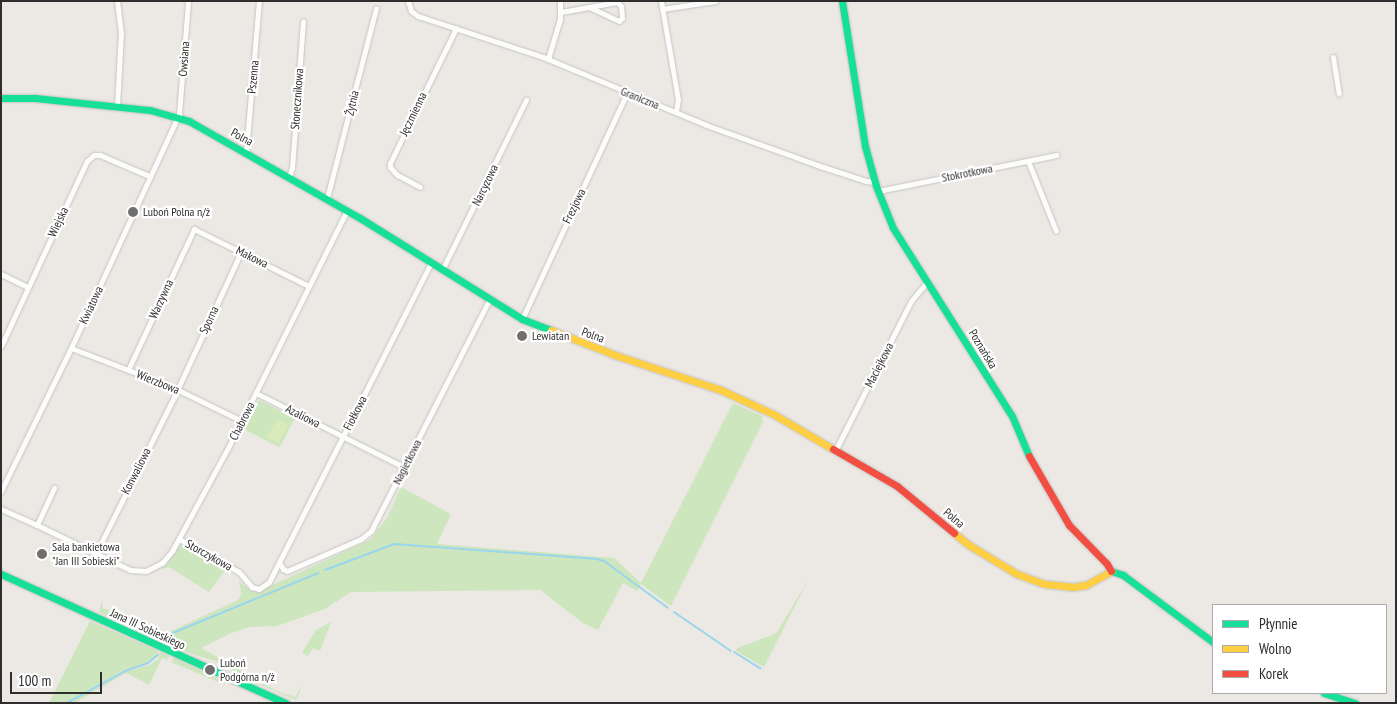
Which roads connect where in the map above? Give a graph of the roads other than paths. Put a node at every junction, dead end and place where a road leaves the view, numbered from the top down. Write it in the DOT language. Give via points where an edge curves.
graph roads {
  1 [pos="117,1"];
  2 [pos="188,1"];
  3 [pos="259,1"];
  4 [pos="560,1"];
  5 [pos="661,1"];
  6 [pos="715,1"];
  7 [pos="842,1"];
  8 [pos="409,4"];
  9 [pos="589,7"];
  10 [pos="376,8"];
  11 [pos="662,9"];
  12 [pos="561,12"];
  13 [pos="303,21"];
  14 [pos="456,28"];
  15 [pos="1333,57"];
  16 [pos="548,59"];
  17 [pos="627,93"];
  18 [pos="1340,94"];
  19 [pos="1,98"];
  20 [pos="526,100"];
  21 [pos="117,106"];
  22 [pos="676,112"];
  23 [pos="178,116"];
  24 [pos="246,152"];
  25 [pos="1056,155"];
  26 [pos="1028,161"];
  27 [pos="149,176"];
  28 [pos="289,176"];
  29 [pos="875,182"];
  30 [pos="420,187"];
  31 [pos="878,191"];
  32 [pos="326,198"];
  33 [pos="347,210"];
  34 [pos="194,228"];
  35 [pos="1056,231"];
  36 [pos="242,252"];
  37 [pos="431,262"];
  38 [pos="442,270"];
  39 [pos="1,274"];
  40 [pos="927,282"];
  41 [pos="309,286"];
  42 [pos="28,287"];
  43 [pos="489,300"];
  44 [pos="522,319"];
  45 [pos="1,346"];
  46 [pos="71,348"];
  47 [pos="128,370"];
  48 [pos="177,389"];
  49 [pos="256,393"];
  50 [pos="242,421"];
  51 [pos="343,436"];
  52 [pos="835,451"];
  53 [pos="404,467"];
  54 [pos="54,488"];
  55 [pos="1,491"];
  56 [pos="1,510"];
  57 [pos="37,525"];
  58 [pos="179,538"];
  59 [pos="96,553"];
  60 [pos="280,564"];
  61 [pos="1111,571"];
  62 [pos="1,574"];
  63 [pos="1212,641"];
  64 [pos="1327,694"];
  65 [pos="286,703"];
  66 [pos="1355,703"];
  1 -- 21 [label="street" via="121,33"];
  2 -- 23 [label="street, Owsiana"];
  3 -- 24 [label="street, Pszenna"];
  4 -- 12 [label="street"];
  5 -- 11 [label="street"];
  6 -- 11 [label="street"];
  7 -- 29 [label="street, Poznańska" via="858,107"];
  8 -- 14 [label="street, Graniczna" via="418,16"];
  9 -- 9 [label="street" via="619,2 622,18 619,21"];
  9 -- 12 [label="street"];
  10 -- 32 [label="street, Żytnia"];
  11 -- 22 [label="street" via="678,99"];
  12 -- 16 [label="street"];
  13 -- 28 [label="street, Słonecznikowa"];
  14 -- 16 [label="street, Graniczna"];
  14 -- 30 [label="street, Jęczmienna" via="390,162 397,176"];
  15 -- 18 [label="street"];
  16 -- 17 [label="street, Graniczna"];
  17 -- 22 [label="street, Graniczna"];
  17 -- 44 [label="street, Frezjowa"];
  19 -- 21 [label="street, Polna"];
  20 -- 38 [label="street, Narcyzowa"];
  21 -- 23 [label="street, Polna"];
  22 -- 29 [label="street, Graniczna" via="817,165"];
  23 -- 24 [label="street, Polna"];
  23 -- 27 [label="street, Kwiatowa"];
  24 -- 28 [label="street, Polna"];
  25 -- 26 [label="street, Stokrotkowa"];
  26 -- 31 [label="street, Stokrotkowa"];
  26 -- 35 [label="street"];
  27 -- 42 [label="street, Wiejska" via="103,156 91,157"];
  27 -- 46 [label="street, Kwiatowa"];
  28 -- 32 [label="street, Polna"];
  29 -- 31 [label="street, Poznańska"];
  31 -- 40 [label="street, Poznańska" via="897,237"];
  32 -- 33 [label="street, Polna"];
  33 -- 37 [label="street, Polna"];
  33 -- 41 [label="street, Chabrowa"];
  34 -- 36 [label="street, Makowa"];
  34 -- 47 [label="street, Warzywna"];
  36 -- 41 [label="street, Makowa"];
  36 -- 48 [label="street, Sporna"];
  37 -- 38 [label="street, Polna"];
  37 -- 51 [label="street, Fiołkowa"];
  38 -- 43 [label="street, Polna"];
  39 -- 42 [label="street"];
  40 -- 52 [label="street, Maciejkowa" via="911,301"];
  40 -- 61 [label="street, Poznańska" via="1012,416 1029,455 1070,525"];
  41 -- 49 [label="street, Chabrowa"];
  42 -- 45 [label="street, Wiejska"];
  43 -- 44 [label="street, Polna"];
  43 -- 53 [label="street, Nagietkowa"];
  44 -- 52 [label="street, Polna" via="615,356 734,395 780,417"];
  46 -- 47 [label="street, Wierzbowa"];
  46 -- 55 [label="street, Kwiatowa"];
  47 -- 48 [label="street, Wierzbowa"];
  48 -- 50 [label="street, Wierzbowa"];
  48 -- 59 [label="street, Konwaliowa"];
  49 -- 50 [label="street, Chabrowa"];
  49 -- 51 [label="street, Azaliowa"];
  50 -- 58 [label="street, Chabrowa"];
  51 -- 53 [label="street, Azaliowa"];
  51 -- 60 [label="street, Fiołkowa"];
  52 -- 61 [label="street, Polna" via="896,485 969,545 1021,576 1045,584 1072,587 1086,585"];
  53 -- 60 [label="street, Nagietkowa" via="367,535 287,570"];
  54 -- 57 [label="street"];
  56 -- 57 [label="street, Chabrowa"];
  57 -- 59 [label="street, Chabrowa"];
  58 -- 59 [label="street, Chabrowa" via="162,563 146,571 130,570"];
  58 -- 60 [label="street, Storczykowa" via="239,572 252,587 259,589 269,582"];
  61 -- 63 [label="street, Poznańska" via="1120,573"];
  62 -- 65 [label="street, Jana III Sobieskiego"];
  64 -- 66 [label="street"];
}
